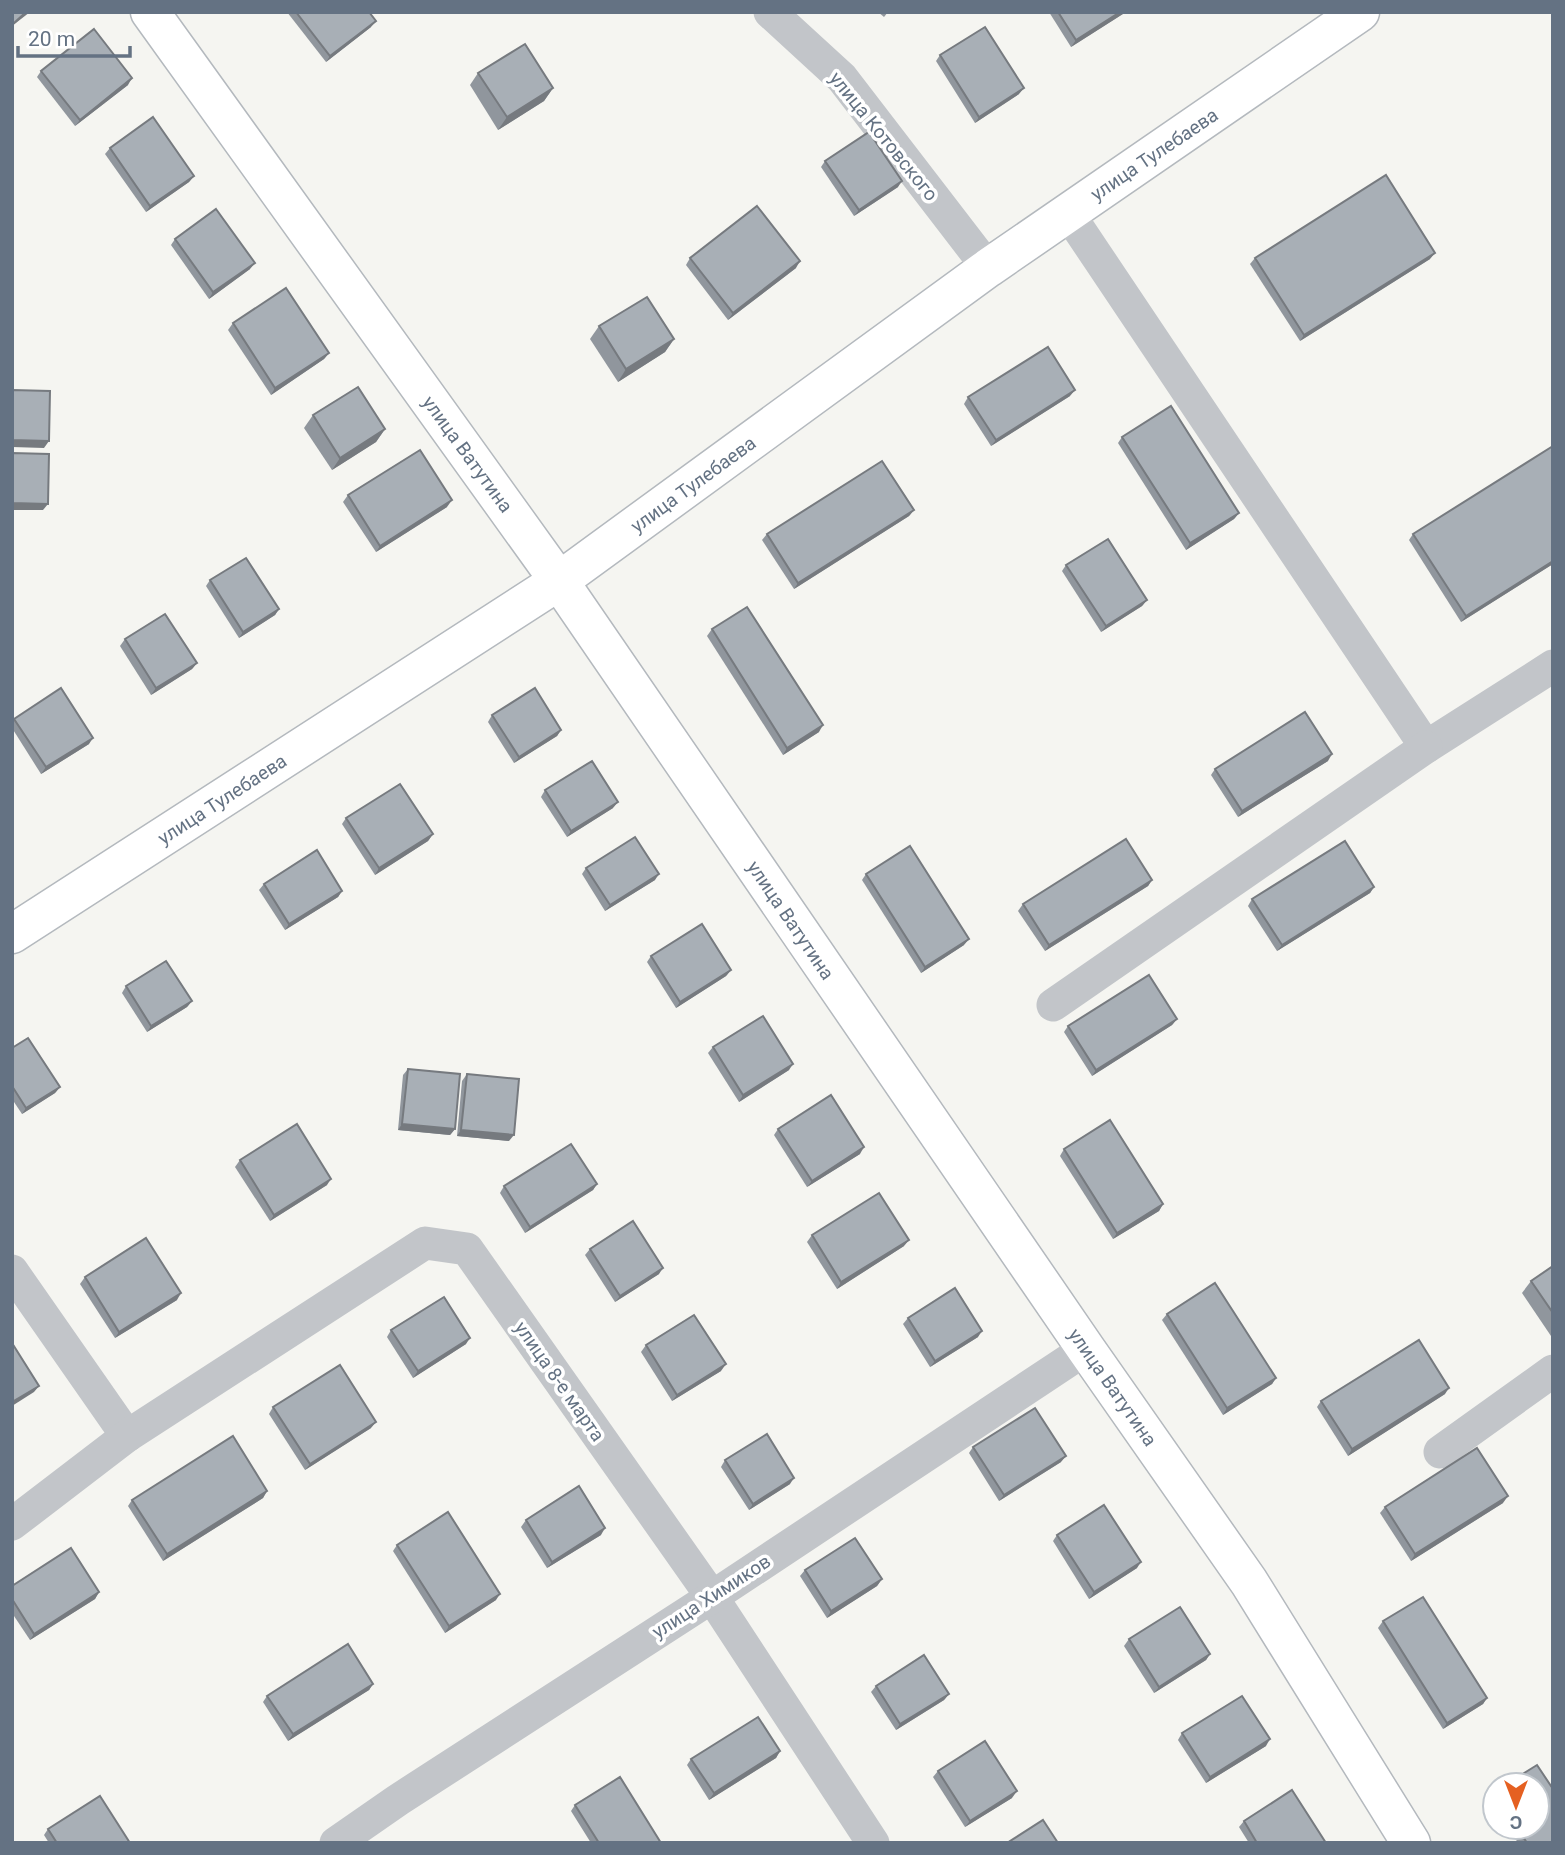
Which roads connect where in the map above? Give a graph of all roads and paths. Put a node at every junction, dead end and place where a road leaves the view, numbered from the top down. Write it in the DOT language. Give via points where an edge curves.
graph roads {
  1 [pos="150,12"];
  2 [pos="770,12"];
  3 [pos="1360,12"];
  4 [pos="1068,213"];
  5 [pos="988,268"];
  6 [pos="559,581"];
  7 [pos="1553,666"];
  8 [pos="1426,747"];
  9 [pos="12,934"];
  10 [pos="1053,1005"];
  11 [pos="12,1270"];
  12 [pos="1086,1349"];
  13 [pos="1553,1371"];
  14 [pos="127,1436"];
  15 [pos="1440,1452"];
  16 [pos="12,1524"];
  17 [pos="712,1597"];
  18 [pos="336,1843"];
  19 [pos="873,1843"];
  20 [pos="1410,1843"];
  1 -- 6 [label="street, улица Ватутина"];
  2 -- 5 [label="street, улица Котовского" via="842,78"];
  3 -- 4 [label="street, улица Тулебаева"];
  4 -- 5 [label="street, улица Тулебаева"];
  4 -- 8 [label="street"];
  5 -- 6 [label="street, улица Тулебаева"];
  6 -- 9 [label="street, улица Тулебаева"];
  6 -- 12 [label="street, улица Ватутина"];
  7 -- 8 [label="street"];
  8 -- 10 [label="street"];
  11 -- 14 [label="street"];
  12 -- 17 [label="street, улица Химиков"];
  12 -- 20 [label="street, улица Ватутина" via="1249,1582"];
  13 -- 15 [label="street"];
  14 -- 16 [label="street, улица 8-е марта"];
  14 -- 17 [label="street, улица 8-е марта" via="425,1243 467,1249"];
  17 -- 18 [label="street, улица Химиков"];
  17 -- 19 [label="street, улица 8-е марта"];
}
